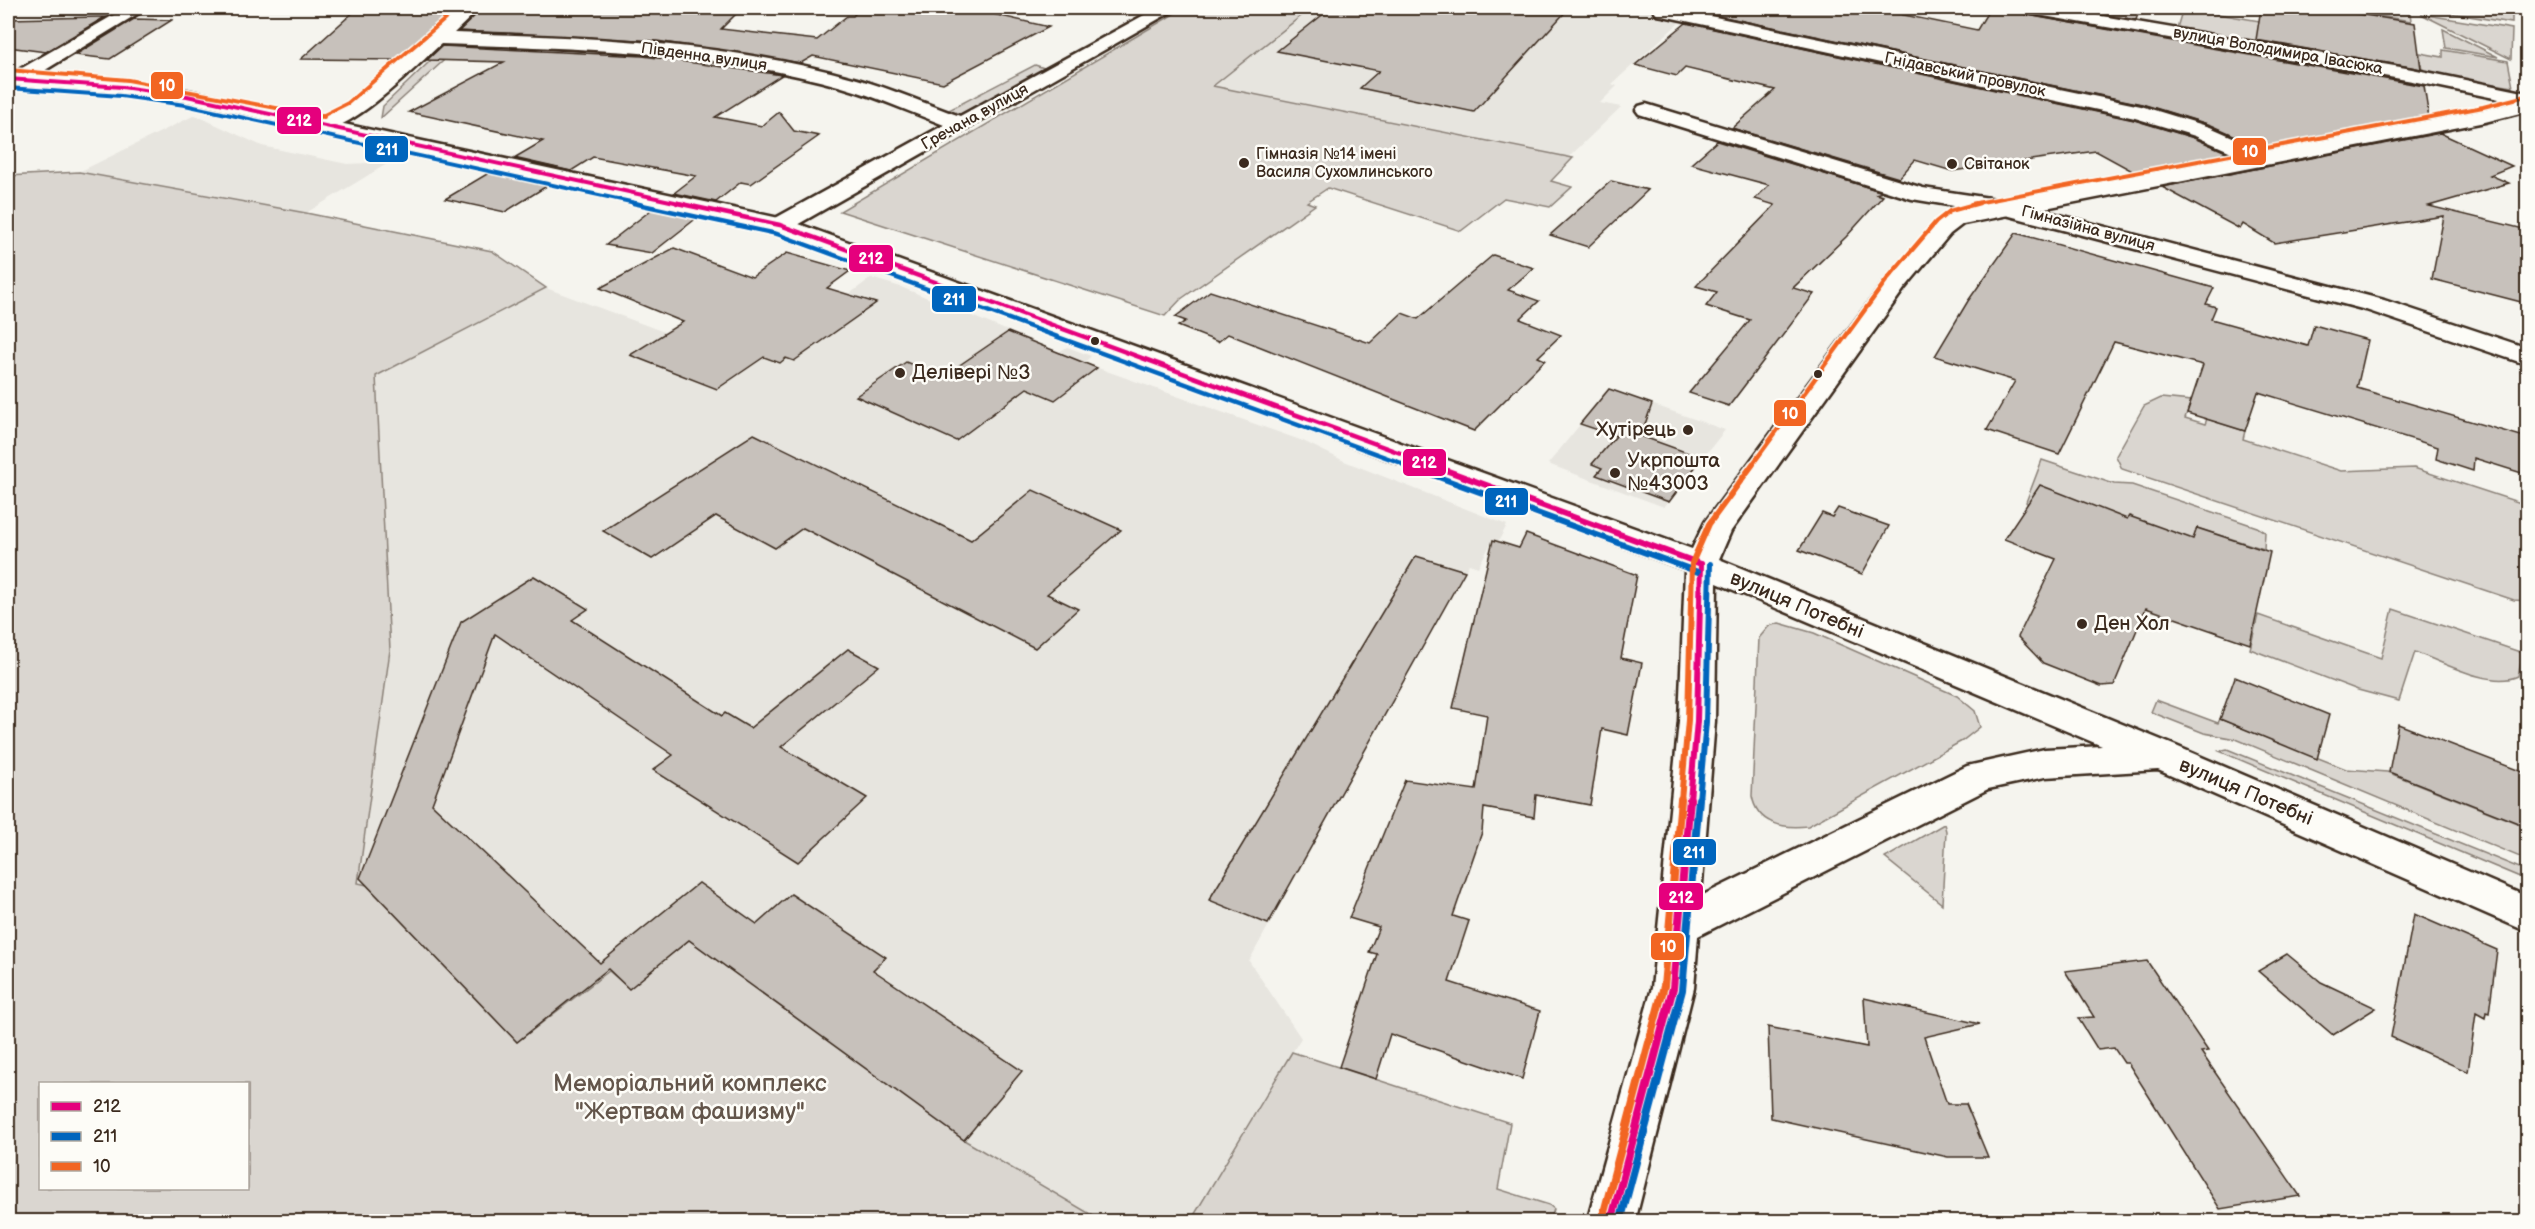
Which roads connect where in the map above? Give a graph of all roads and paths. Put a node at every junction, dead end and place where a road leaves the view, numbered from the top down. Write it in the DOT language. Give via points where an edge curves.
graph roads {
  1 [pos="138,8"];
  2 [pos="471,8"];
  3 [pos="1169,8"];
  4 [pos="2027,8"];
  5 [pos="1663,10"];
  6 [pos="438,38"];
  7 [pos="12,79"];
  8 [pos="2528,99"];
  9 [pos="2528,105"];
  10 [pos="1646,110"];
  11 [pos="962,124"];
  12 [pos="322,126"];
  13 [pos="2261,158"];
  14 [pos="2003,207"];
  15 [pos="780,225"];
  16 [pos="2528,357"];
  17 [pos="1701,564"];
  18 [pos="2163,756"];
  19 [pos="2528,915"];
  20 [pos="1679,926"];
  21 [pos="1611,1221"];
  1 -- 7 [label="street"];
  2 -- 6 [label="street"];
  3 -- 11 [label="street, Гречана вулиця"];
  4 -- 8 [label="street, вулиця Володимира Івасюка"];
  5 -- 13 [label="street, Гнідавський провулок" via="2185,125 2229,140"];
  6 -- 11 [label="street, Південна вулиця" via="629,47 731,58 835,79"];
  6 -- 12 [label="street" via="353,111"];
  7 -- 12 [label="street, вулиця Потебні" via="187,96"];
  9 -- 13 [label="street"];
  10 -- 14 [label="street, Гімназійна вулиця" via="1920,194"];
  11 -- 15 [label="street, Гречана вулиця"];
  12 -- 15 [label="street, вулиця Потебні"];
  13 -- 14 [label="street"];
  14 -- 16 [label="street, Гімназійна вулиця" via="2375,305"];
  14 -- 17 [label="street" via="1955,219 1895,284 1716,529"];
  15 -- 17 [label="street, вулиця Потебні"];
  17 -- 18 [label="street, вулиця Потебні"];
  17 -- 20 [label="street" via="1696,721"];
  18 -- 19 [label="street, вулиця Потебні"];
  18 -- 20 [label="street" via="2045,763 1980,776"];
  20 -- 21 [label="street" via="1673,988"];
}
